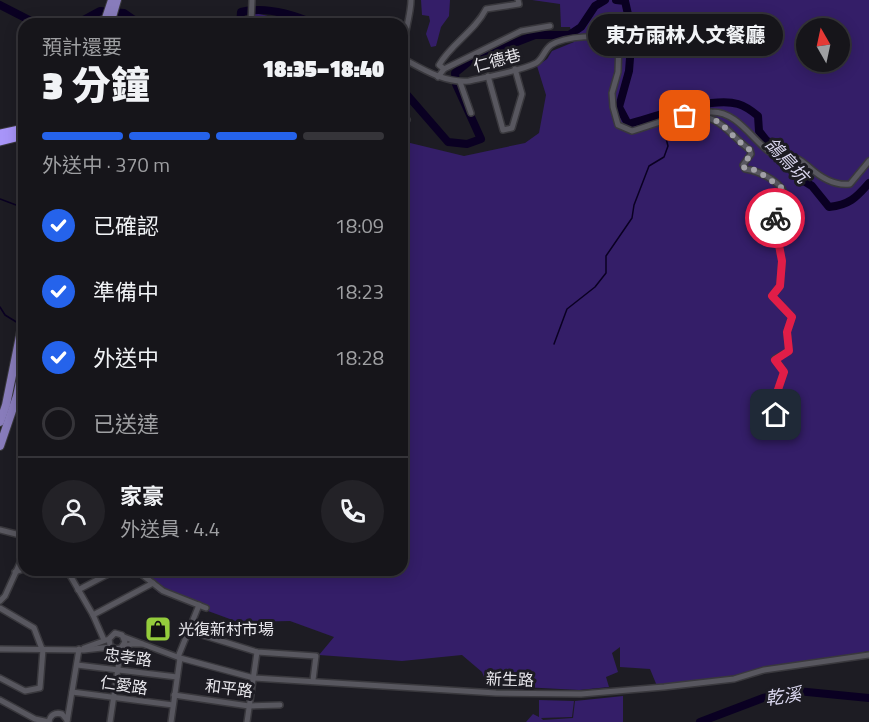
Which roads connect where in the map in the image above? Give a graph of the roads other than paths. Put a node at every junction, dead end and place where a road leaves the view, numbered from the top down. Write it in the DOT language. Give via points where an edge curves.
graph roads {
  1 [pos="411,0"];
  2 [pos="518,0"];
  3 [pos="114,2"];
  4 [pos="252,2"];
  5 [pos="109,18"];
  6 [pos="252,18"];
  7 [pos="550,26"];
  8 [pos="408,28"];
  9 [pos="408,61"];
  10 [pos="444,69"];
  11 [pos="515,69"];
  12 [pos="488,76"];
  13 [pos="440,77"];
  14 [pos="459,82"];
  15 [pos="471,113"];
  16 [pos="689,115"];
  17 [pos="18,132"];
  18 [pos="18,136"];
  19 [pos="1,139"];
  20 [pos="869,161"];
  21 [pos="18,344"];
  22 [pos="10,382"];
  23 [pos="18,383"];
  24 [pos="3,403"];
  25 [pos="18,404"];
  26 [pos="791,405"];
  27 [pos="0,422"];
  28 [pos="0,446"];
  29 [pos="0,530"];
  30 [pos="18,534"];
  31 [pos="18,566"];
  32 [pos="18,571"];
  33 [pos="15,572"];
  34 [pos="70,576"];
  35 [pos="105,576"];
  36 [pos="144,576"];
  37 [pos="153,583"];
  38 [pos="78,590"];
  39 [pos="0,601"];
  40 [pos="199,605"];
  41 [pos="0,608"];
  42 [pos="206,608"];
  43 [pos="93,615"];
  44 [pos="189,631"];
  45 [pos="124,637"];
  46 [pos="107,639"];
  47 [pos="111,647"];
  48 [pos="122,647"];
  49 [pos="152,647"];
  50 [pos="0,649"];
  51 [pos="43,649"];
  52 [pos="79,649"];
  53 [pos="257,652"];
  54 [pos="869,655"];
  55 [pos="179,657"];
  56 [pos="77,665"];
  57 [pos="117,670"];
  58 [pos="177,677"];
  59 [pos="0,678"];
  60 [pos="254,678"];
  61 [pos="313,680"];
  62 [pos="72,692"];
  63 [pos="174,695"];
  64 [pos="113,698"];
  65 [pos="0,700"];
  66 [pos="173,705"];
  67 [pos="280,705"];
  68 [pos="249,706"];
  69 [pos="49,722"];
  70 [pos="67,722"];
  71 [pos="110,722"];
  72 [pos="171,722"];
  73 [pos="247,722"];
  1 -- 8 [label="street"];
  2 -- 10 [label="street, 仁德巷" via="519,4 486,9 444,55 439,65"];
  3 -- 5 [label="main road"];
  4 -- 6 [label="street"];
  7 -- 10 [label="street, 仁德巷" via="521,31"];
  9 -- 13 [label="street"];
  10 -- 13 [label="street, 仁德巷"];
  11 -- 12 [label="street, 仁德巷"];
  11 -- 12 [label="street" via="522,94 512,128 503,130"];
  11 -- 16 [label="street, 仁德巷" via="537,63 554,43 610,36 619,39 618,72 612,93 618,125 632,131"];
  12 -- 14 [label="street, 仁德巷"];
  13 -- 14 [label="street"];
  14 -- 15 [label="street, 仁德巷"];
  16 -- 20 [label="street, 仁德巷" via="713,112 731,117 778,157 801,160 833,183 850,184"];
  16 -- 26 [label="street, 仁德巷" via="718,121 750,150 745,169 756,170 782,188 785,195 785,203 774,219 780,232 782,261 780,286 772,296 790,312 792,320 787,332 789,351 775,360 784,372 770,413 776,415"];
  17 -- 19 [label="highway"];
  18 -- 19 [label="highway"];
  21 -- 22 [label="main road"];
  22 -- 23 [label="main road"];
  22 -- 24 [label="main road"];
  24 -- 27 [label="main road"];
  25 -- 28 [label="main road"];
  29 -- 30 [label="street"];
  31 -- 33 [label="street"];
  32 -- 33 [label="street"];
  33 -- 39 [label="street"];
  34 -- 38 [label="street"];
  35 -- 38 [label="street"];
  36 -- 37 [label="street"];
  37 -- 40 [label="street"];
  37 -- 43 [label="street"];
  38 -- 43 [label="street"];
  40 -- 42 [label="street"];
  40 -- 44 [label="street"];
  41 -- 51 [label="street" via="34,628"];
  43 -- 46 [label="street"];
  44 -- 53 [label="street"];
  44 -- 55 [label="street"];
  45 -- 46 [label="street, 新生路" via="117,633"];
  45 -- 48 [label="street"];
  45 -- 49 [label="street, 新生路"];
  46 -- 47 [label="street"];
  46 -- 52 [label="street, 新生路"];
  47 -- 48 [label="street, 新生路"];
  47 -- 52 [label="street, 新生路"];
  48 -- 49 [label="street, 新生路"];
  48 -- 57 [label="street"];
  49 -- 55 [label="street, 新生路"];
  50 -- 51 [label="street, 新生路"];
  51 -- 52 [label="street, 新生路"];
  51 -- 59 [label="street" via="40,688 25,691"];
  52 -- 56 [label="street"];
  53 -- 60 [label="street"];
  53 -- 61 [label="street" via="316,656"];
  54 -- 61 [label="street, 新生路" via="705,683 581,694 496,693"];
  55 -- 58 [label="street"];
  55 -- 60 [label="street, 新生路"];
  56 -- 57 [label="street, 忠孝路"];
  56 -- 62 [label="street"];
  57 -- 58 [label="street, 忠孝路"];
  57 -- 64 [label="street"];
  58 -- 63 [label="street"];
  60 -- 61 [label="street, 新生路"];
  60 -- 68 [label="street"];
  62 -- 64 [label="street, 仁愛路"];
  62 -- 70 [label="street"];
  63 -- 66 [label="street"];
  63 -- 68 [label="street, 和平路"];
  64 -- 66 [label="street, 仁愛路"];
  64 -- 71 [label="street"];
  65 -- 69 [label="street"];
  66 -- 72 [label="street"];
  67 -- 68 [label="street, 和平路"];
  68 -- 73 [label="street"];
  69 -- 70 [label="street" via="51,716 59,714"];
}
